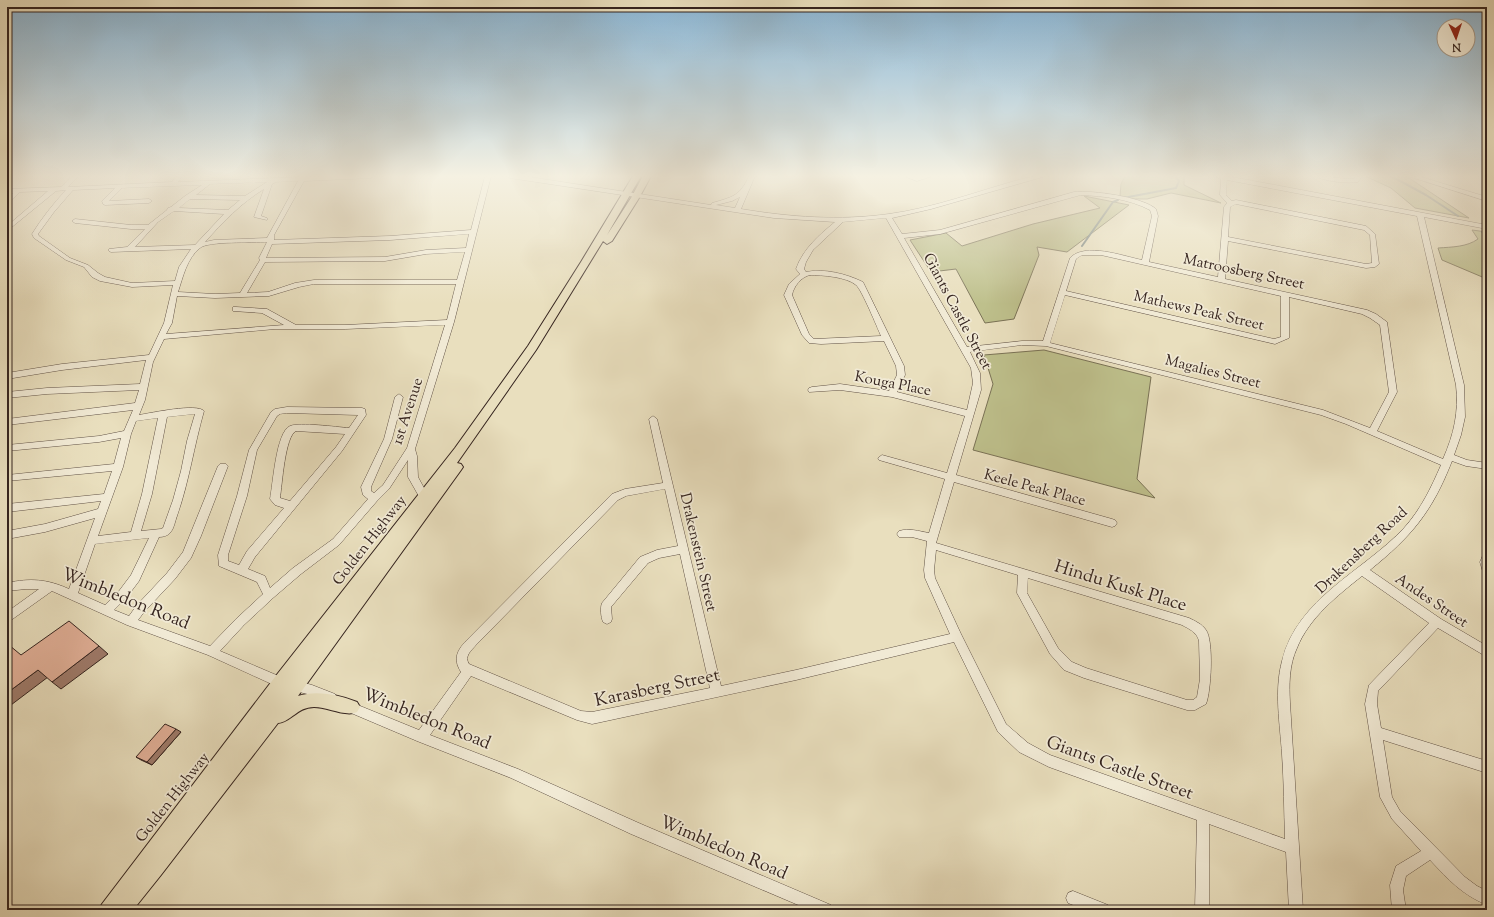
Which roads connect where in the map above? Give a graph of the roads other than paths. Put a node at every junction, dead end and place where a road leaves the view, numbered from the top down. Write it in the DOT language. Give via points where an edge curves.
graph roads {
  1 [pos="19,219"];
  2 [pos="45,219"];
  3 [pos="158,219"];
  4 [pos="223,219"];
  5 [pos="281,219"];
  6 [pos="477,219"];
  7 [pos="612,219"];
  8 [pos="621,219"];
  9 [pos="796,219"];
  10 [pos="854,219"];
  11 [pos="890,219"];
  12 [pos="987,219"];
  13 [pos="1154,219"];
  14 [pos="1226,219"];
  15 [pos="1320,219"];
  16 [pos="1421,219"];
  17 [pos="1445,219"];
  18 [pos="840,220"];
  19 [pos="75,221"];
  20 [pos="148,227"];
  21 [pos="1487,227"];
  22 [pos="7,229"];
  23 [pos="473,232"];
  24 [pos="900,236"];
  25 [pos="1225,238"];
  26 [pos="270,241"];
  27 [pos="198,247"];
  28 [pos="129,249"];
  29 [pos="111,250"];
  30 [pos="469,250"];
  31 [pos="263,260"];
  32 [pos="1145,263"];
  33 [pos="804,274"];
  34 [pos="1221,280"];
  35 [pos="460,282"];
  36 [pos="177,283"];
  37 [pos="1062,292"];
  38 [pos="174,294"];
  39 [pos="243,294"];
  40 [pos="1285,294"];
  41 [pos="236,310"];
  42 [pos="450,322"];
  43 [pos="294,326"];
  44 [pos="162,337"];
  45 [pos="886,338"];
  46 [pos="1046,344"];
  47 [pos="965,350"];
  48 [pos="151,357"];
  49 [pos="7,376"];
  50 [pos="144,387"];
  51 [pos="812,390"];
  52 [pos="892,394"];
  53 [pos="7,395"];
  54 [pos="400,397"];
  55 [pos="138,406"];
  56 [pos="163,414"];
  57 [pos="969,414"];
  58 [pos="133,419"];
  59 [pos="653,419"];
  60 [pos="7,422"];
  61 [pos="352,431"];
  62 [pos="1372,432"];
  63 [pos="126,434"];
  64 [pos="7,448"];
  65 [pos="411,449"];
  66 [pos="882,458"];
  67 [pos="1447,460"];
  68 [pos="223,466"];
  69 [pos="1487,466"];
  70 [pos="118,467"];
  71 [pos="7,478"];
  72 [pos="950,478"];
  73 [pos="669,485"];
  74 [pos="107,497"];
  75 [pos="424,497"];
  76 [pos="374,498"];
  77 [pos="293,505"];
  78 [pos="7,508"];
  79 [pos="102,512"];
  80 [pos="1112,523"];
  81 [pos="902,534"];
  82 [pos="7,535"];
  83 [pos="135,535"];
  84 [pos="155,535"];
  85 [pos="91,541"];
  86 [pos="931,541"];
  87 [pos="682,549"];
  88 [pos="1487,558"];
  89 [pos="1487,569"];
  90 [pos="1362,570"];
  91 [pos="243,571"];
  92 [pos="1024,573"];
  93 [pos="51,586"];
  94 [pos="7,587"];
  95 [pos="72,594"];
  96 [pos="269,595"];
  97 [pos="107,610"];
  98 [pos="7,618"];
  99 [pos="606,619"];
  100 [pos="131,622"];
  101 [pos="1437,622"];
  102 [pos="957,637"];
  103 [pos="212,652"];
  104 [pos="1487,652"];
  105 [pos="470,670"];
  106 [pos="280,682"];
  107 [pos="297,686"];
  108 [pos="717,692"];
  109 [pos="352,707"];
  110 [pos="264,728"];
  111 [pos="1376,732"];
  112 [pos="422,737"];
  113 [pos="1487,766"];
  114 [pos="1203,816"];
  115 [pos="1293,848"];
  116 [pos="1431,852"];
  117 [pos="1073,898"];
  118 [pos="1487,898"];
  119 [pos="108,910"];
  120 [pos="121,910"];
  121 [pos="826,910"];
  122 [pos="1103,910"];
  123 [pos="1202,910"];
  124 [pos="1296,910"];
  125 [pos="1399,910"];
  1 -- 22 [label="street"];
  2 -- 36 [label="street" via="35,234 36,237 103,279 132,285"];
  3 -- 20 [label="street"];
  4 -- 27 [label="street"];
  5 -- 26 [label="street"];
  6 -- 23 [label="street, 1st Avenue"];
  7 -- 75 [label="main road, Golden Highway" via="532,348"];
  8 -- 107 [label="main road, Golden Highway" via="494,415"];
  9 -- 18 [label="street"];
  10 -- 18 [label="street"];
  11 -- 24 [label="street, Giants Castle Street"];
  12 -- 24 [label="street" via="940,232"];
  13 -- 32 [label="street"];
  14 -- 25 [label="street"];
  15 -- 25 [label="street" via="1366,228 1373,235 1376,264 1366,266"];
  16 -- 67 [label="street, Drakensberg Road" via="1462,401 1460,426"];
  17 -- 21 [label="street"];
  18 -- 33 [label="street" via="803,260 800,269"];
  19 -- 20 [label="street"];
  20 -- 28 [label="street"];
  23 -- 26 [label="street" via="390,238"];
  23 -- 30 [label="street, 1st Avenue"];
  24 -- 47 [label="street, Giants Castle Street"];
  25 -- 34 [label="street"];
  26 -- 27 [label="street" via="214,242"];
  26 -- 31 [label="street"];
  27 -- 28 [label="street"];
  27 -- 36 [label="street" via="183,267"];
  28 -- 29 [label="street"];
  30 -- 31 [label="street" via="426,252 385,259"];
  30 -- 35 [label="street, 1st Avenue"];
  31 -- 39 [label="street"];
  32 -- 34 [label="street, Matroosberg Street"];
  32 -- 37 [label="street, Matroosberg Street" via="1100,253 1082,253 1073,258"];
  33 -- 45 [label="street" via="850,278 857,282 863,288"];
  33 -- 45 [label="street" via="790,288 788,295 806,335 811,340 821,342"];
  34 -- 40 [label="street, Matroosberg Street"];
  35 -- 39 [label="street" via="314,282 273,293"];
  35 -- 42 [label="street, 1st Avenue"];
  36 -- 38 [label="street"];
  37 -- 40 [label="street, Mathews Peak Street" via="1275,342 1285,338"];
  37 -- 46 [label="street, Matroosberg Street"];
  38 -- 39 [label="street"];
  38 -- 44 [label="street" via="168,323"];
  40 -- 62 [label="street, Matroosberg Street" via="1364,312 1384,324 1393,392"];
  41 -- 43 [label="street" via="264,311"];
  42 -- 43 [label="street" via="345,327"];
  42 -- 65 [label="street, 1st Avenue"];
  43 -- 44 [label="street"];
  44 -- 48 [label="street"];
  45 -- 52 [label="street" via="901,370"];
  46 -- 47 [label="street, Magalies Street" via="1022,343"];
  46 -- 62 [label="street, Magalies Street" via="1323,413"];
  47 -- 57 [label="street, Giants Castle Street" via="979,383"];
  48 -- 49 [label="street"];
  48 -- 50 [label="street"];
  50 -- 53 [label="street"];
  50 -- 55 [label="street"];
  51 -- 52 [label="street, Kouga Place" via="840,387"];
  52 -- 57 [label="street, Kouga Place"];
  54 -- 76 [label="street" via="388,438 366,487 366,492"];
  55 -- 58 [label="street"];
  55 -- 60 [label="street"];
  56 -- 58 [label="street"];
  56 -- 83 [label="street" via="148,488"];
  56 -- 84 [label="street" via="200,411 178,500 167,530"];
  57 -- 72 [label="street, Giants Castle Street"];
  58 -- 63 [label="street"];
  59 -- 73 [label="street, Drakenstein Street"];
  61 -- 77 [label="street"];
  61 -- 77 [label="street" via="293,428 289,431 281,456 275,499 282,504"];
  61 -- 91 [label="street" via="362,411 286,410 274,414 253,450 242,496 223,555 223,563"];
  62 -- 67 [label="street, Magalies Street"];
  63 -- 64 [label="street"];
  63 -- 70 [label="street"];
  65 -- 75 [label="street" via="413,477"];
  65 -- 76 [label="street, 1st Avenue" via="386,487"];
  66 -- 72 [label="street, Keele Peak Place"];
  67 -- 69 [label="street, Magalies Street"];
  67 -- 90 [label="street, Drakensberg Road" via="1436,490 1421,514 1406,532"];
  68 -- 100 [label="street" via="187,555"];
  70 -- 71 [label="street"];
  70 -- 74 [label="street"];
  72 -- 80 [label="street, Keele Peak Place"];
  72 -- 86 [label="street, Giants Castle Street"];
  73 -- 87 [label="street, Drakenstein Street"];
  73 -- 105 [label="street" via="615,497 464,651 461,662"];
  74 -- 78 [label="street"];
  74 -- 79 [label="street"];
  75 -- 106 [label="main road, Golden Highway"];
  76 -- 96 [label="street, 1st Avenue" via="336,542"];
  77 -- 91 [label="street" via="251,554"];
  79 -- 82 [label="street" via="45,528"];
  79 -- 85 [label="street"];
  81 -- 86 [label="street" via="912,533"];
  83 -- 84 [label="street"];
  83 -- 85 [label="street"];
  84 -- 97 [label="street" via="135,578"];
  85 -- 95 [label="street"];
  86 -- 92 [label="street, Hindu Kusk Place"];
  86 -- 102 [label="street, Giants Castle Street" via="930,578"];
  87 -- 99 [label="street" via="644,560 606,606"];
  87 -- 108 [label="street, Drakenstein Street"];
  88 -- 89 [label="street"];
  90 -- 101 [label="street, Andes Street"];
  90 -- 115 [label="street, Drakensberg Road" via="1305,623 1287,662 1284,686"];
  91 -- 96 [label="street" via="261,579"];
  92 -- 92 [label="street, Hindu Kusk Place" via="1185,621 1197,628 1203,634 1204,641 1206,680 1202,700 1195,705 1187,705 1068,666 1054,651 1022,593"];
  93 -- 94 [label="street, Wimbledon Road" via="35,584"];
  93 -- 95 [label="street, Wimbledon Road"];
  93 -- 98 [label="street"];
  95 -- 97 [label="street, Wimbledon Road"];
  96 -- 103 [label="street, 1st Avenue"];
  97 -- 100 [label="street, Wimbledon Road"];
  100 -- 103 [label="street, Wimbledon Road"];
  101 -- 104 [label="street, Andes Street"];
  101 -- 111 [label="street" via="1373,689 1371,704"];
  102 -- 108 [label="street, Karasberg Street"];
  102 -- 114 [label="street, Giants Castle Street" via="1002,728 1023,746 1038,756 1070,769"];
  103 -- 106 [label="street, Wimbledon Road"];
  105 -- 108 [label="street, Karasberg Street" via="581,716 592,718"];
  105 -- 112 [label="street"];
  106 -- 107 [label="street, Wimbledon Road"];
  106 -- 119 [label="main road, Golden Highway"];
  107 -- 109 [label="street, Wimbledon Road"];
  107 -- 110 [label="main road, Golden Highway"];
  109 -- 110 [label="main road" via="310,699 292,706"];
  109 -- 112 [label="street, Wimbledon Road"];
  110 -- 120 [label="main road, Golden Highway"];
  111 -- 113 [label="street"];
  111 -- 116 [label="street" via="1389,804"];
  112 -- 121 [label="street, Wimbledon Road" via="514,772 636,829"];
  114 -- 115 [label="street, Giants Castle Street"];
  114 -- 123 [label="street"];
  115 -- 124 [label="street, Drakensberg Road"];
  116 -- 118 [label="street" via="1464,886"];
  116 -- 125 [label="street" via="1398,875 1396,892"];
  117 -- 122 [label="street"];
}
